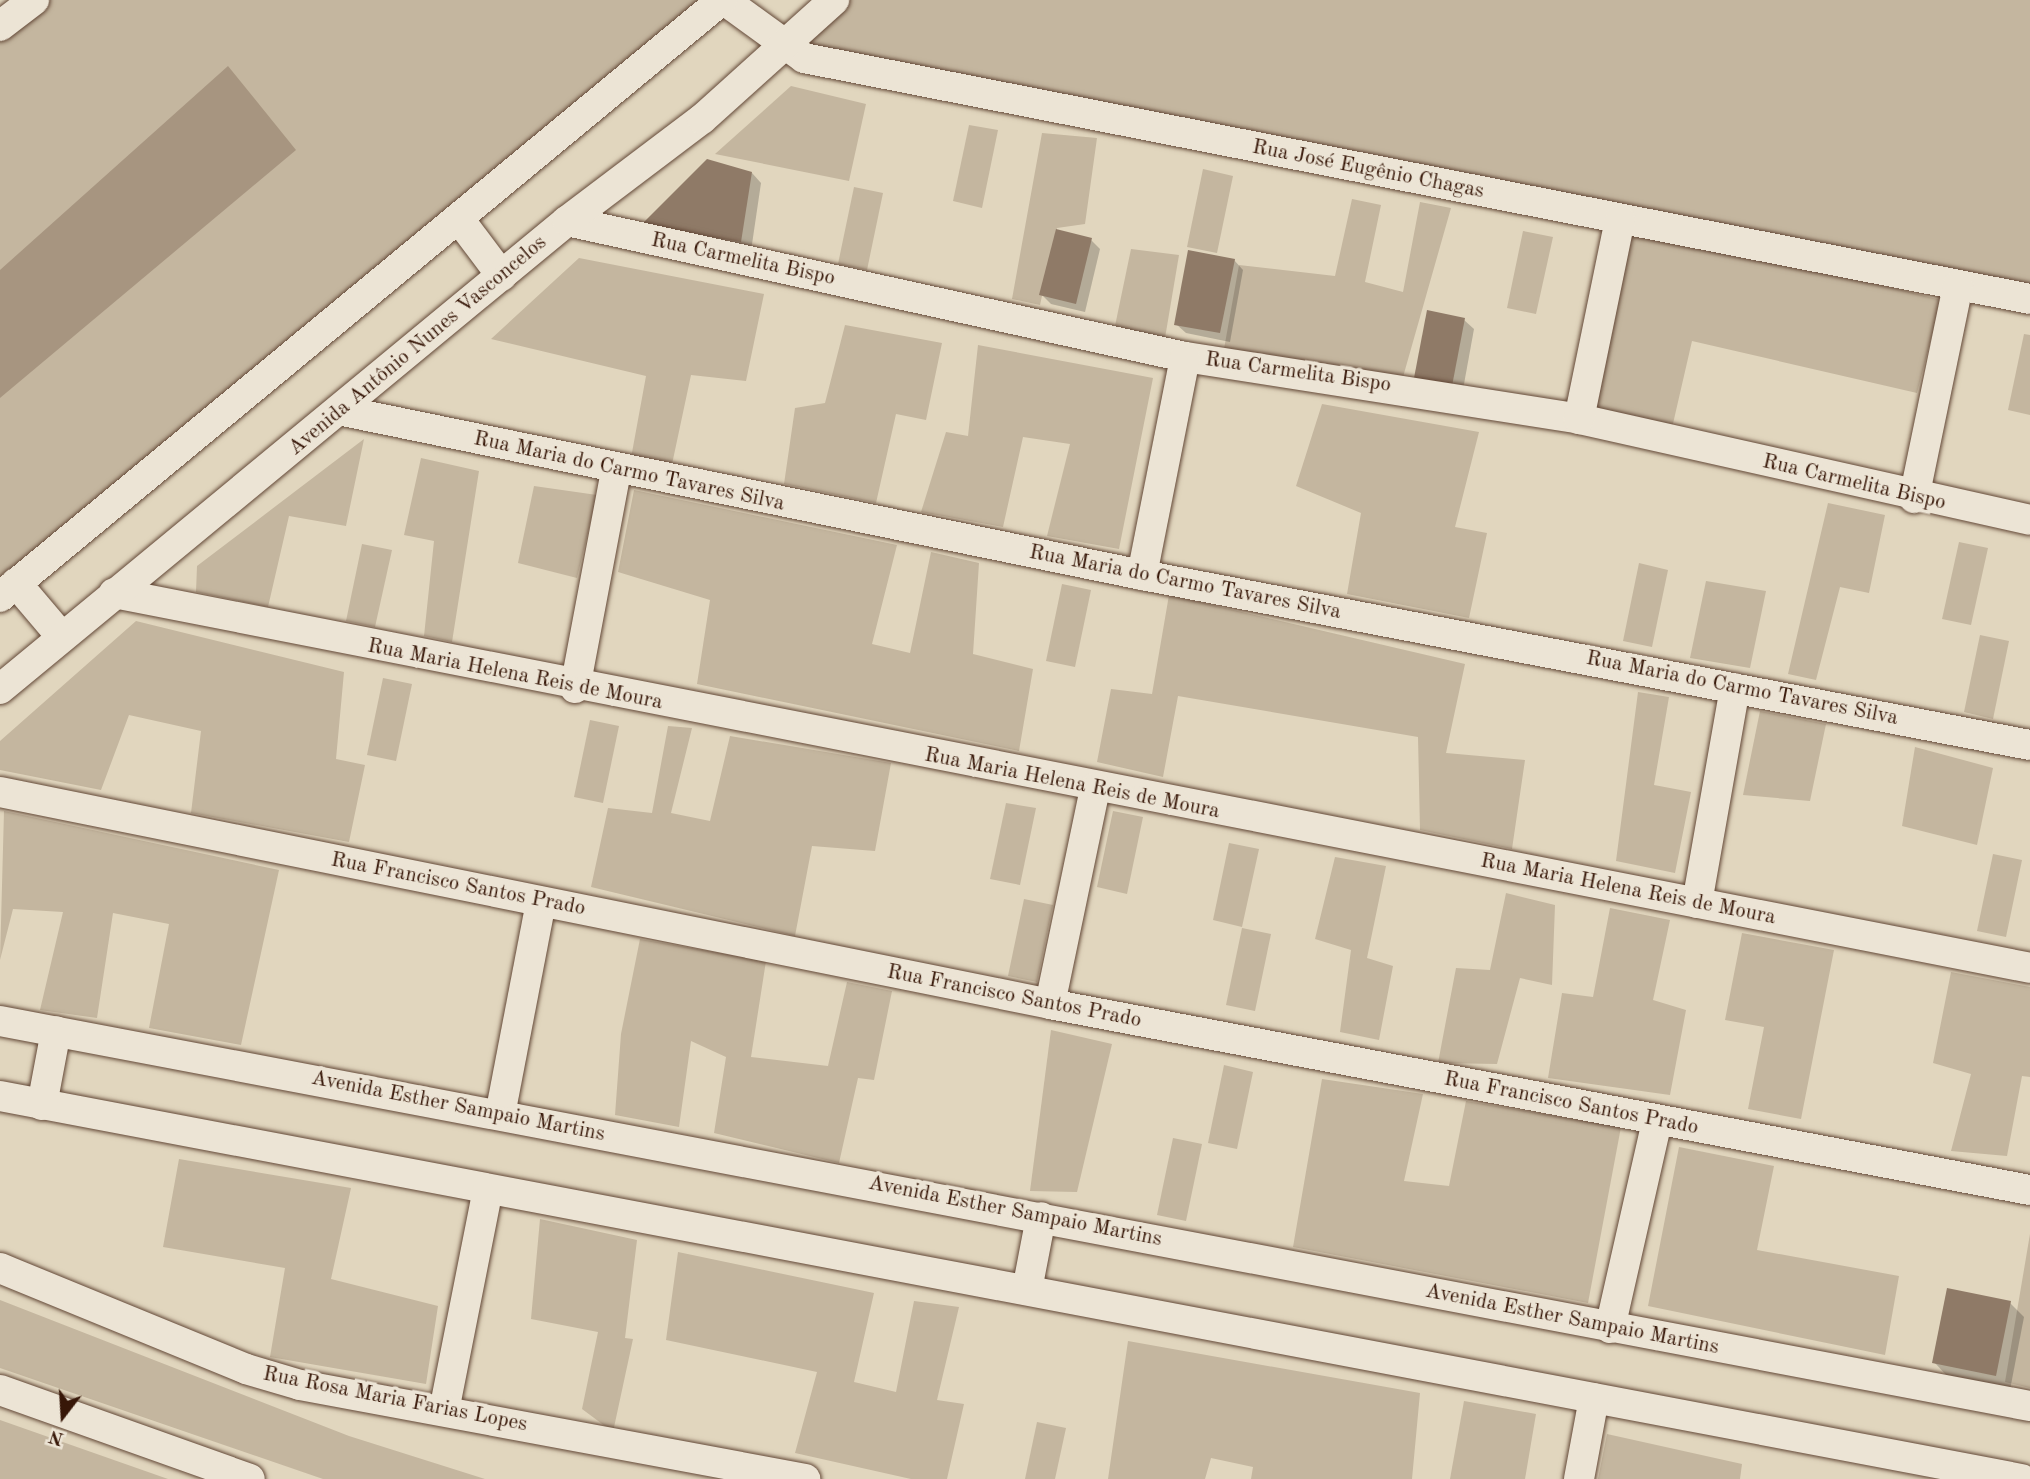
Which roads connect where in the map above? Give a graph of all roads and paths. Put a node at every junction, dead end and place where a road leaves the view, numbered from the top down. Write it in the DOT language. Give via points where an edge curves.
graph roads {
  1 [pos="34,0"];
  2 [pos="723,0"];
  3 [pos="834,0"];
  4 [pos="0,26"];
  5 [pos="782,43"];
  6 [pos="459,219"];
  7 [pos="1620,219"];
  8 [pos="568,221"];
  9 [pos="502,276"];
  10 [pos="1958,286"];
  11 [pos="2030,299"];
  12 [pos="1185,357"];
  13 [pos="343,411"];
  14 [pos="1579,419"];
  15 [pos="616,470"];
  16 [pos="1914,498"];
  17 [pos="2030,520"];
  18 [pos="1142,575"];
  19 [pos="8,590"];
  20 [pos="114,593"];
  21 [pos="61,636"];
  22 [pos="575,688"];
  23 [pos="1735,688"];
  24 [pos="0,689"];
  25 [pos="2030,745"];
  26 [pos="1095,788"];
  27 [pos="0,792"];
  28 [pos="541,902"];
  29 [pos="1697,903"];
  30 [pos="2030,968"];
  31 [pos="1050,1004"];
  32 [pos="0,1021"];
  33 [pos="56,1031"];
  34 [pos="0,1096"];
  35 [pos="42,1105"];
  36 [pos="500,1115"];
  37 [pos="1657,1121"];
  38 [pos="488,1189"];
  39 [pos="2030,1190"];
  40 [pos="1041,1217"];
  41 [pos="0,1268"];
  42 [pos="1027,1290"];
  43 [pos="1609,1328"];
  44 [pos="0,1391"];
  45 [pos="1594,1398"];
  46 [pos="2030,1406"];
  47 [pos="444,1411"];
  48 [pos="250,1479"];
  49 [pos="805,1479"];
  50 [pos="1579,1479"];
  51 [pos="2022,1479"];
  1 -- 4 [label="street"];
  2 -- 5 [label="street, Rua José Eugênio Chagas"];
  2 -- 6 [label="street"];
  3 -- 5 [label="street, Avenida Antônio Nunes Vasconcelos"];
  5 -- 7 [label="street, Rua José Eugênio Chagas" via="804,58 832,64"];
  5 -- 8 [label="street, Avenida Antônio Nunes Vasconcelos" via="702,119"];
  6 -- 9 [label="street"];
  6 -- 19 [label="street"];
  7 -- 10 [label="street, Rua José Eugênio Chagas"];
  7 -- 14 [label="street"];
  8 -- 9 [label="street, Avenida Antônio Nunes Vasconcelos"];
  8 -- 12 [label="street, Rua Carmelita Bispo"];
  9 -- 13 [label="street, Avenida Antônio Nunes Vasconcelos"];
  10 -- 11 [label="street, Rua José Eugênio Chagas"];
  10 -- 16 [label="street"];
  12 -- 14 [label="street, Rua Carmelita Bispo"];
  12 -- 18 [label="street"];
  13 -- 15 [label="street, Rua Maria do Carmo Tavares Silva"];
  13 -- 20 [label="street, Avenida Antônio Nunes Vasconcelos"];
  14 -- 16 [label="street, Rua Carmelita Bispo"];
  15 -- 18 [label="street, Rua Maria do Carmo Tavares Silva"];
  15 -- 22 [label="street"];
  16 -- 17 [label="street, Rua Carmelita Bispo"];
  18 -- 23 [label="street, Rua Maria do Carmo Tavares Silva"];
  19 -- 21 [label="street"];
  20 -- 21 [label="street, Avenida Antônio Nunes Vasconcelos"];
  20 -- 22 [label="street, Rua Maria Helena Reis de Moura"];
  21 -- 24 [label="street, Avenida Antônio Nunes Vasconcelos"];
  22 -- 26 [label="street, Rua Maria Helena Reis de Moura"];
  23 -- 25 [label="street, Rua Maria do Carmo Tavares Silva"];
  23 -- 29 [label="street"];
  26 -- 29 [label="street, Rua Maria Helena Reis de Moura"];
  26 -- 31 [label="street"];
  27 -- 28 [label="street, Rua Francisco Santos Prado"];
  28 -- 31 [label="street, Rua Francisco Santos Prado"];
  28 -- 36 [label="street"];
  29 -- 30 [label="street, Rua Maria Helena Reis de Moura"];
  31 -- 37 [label="street, Rua Francisco Santos Prado"];
  32 -- 33 [label="street, Avenida Esther Sampaio Martins"];
  33 -- 35 [label="street"];
  33 -- 36 [label="street, Avenida Esther Sampaio Martins"];
  34 -- 35 [label="street"];
  35 -- 38 [label="street"];
  36 -- 40 [label="street, Avenida Esther Sampaio Martins"];
  37 -- 39 [label="street, Rua Francisco Santos Prado"];
  37 -- 43 [label="street"];
  38 -- 42 [label="street"];
  38 -- 47 [label="street"];
  40 -- 42 [label="street"];
  40 -- 43 [label="street, Avenida Esther Sampaio Martins"];
  41 -- 47 [label="street, Rua Rosa Maria Farias Lopes" via="246,1369"];
  42 -- 45 [label="street"];
  43 -- 46 [label="street, Avenida Esther Sampaio Martins"];
  44 -- 48 [label="street"];
  45 -- 50 [label="street"];
  45 -- 51 [label="street"];
  47 -- 49 [label="street, Rua Rosa Maria Farias Lopes"];
}
